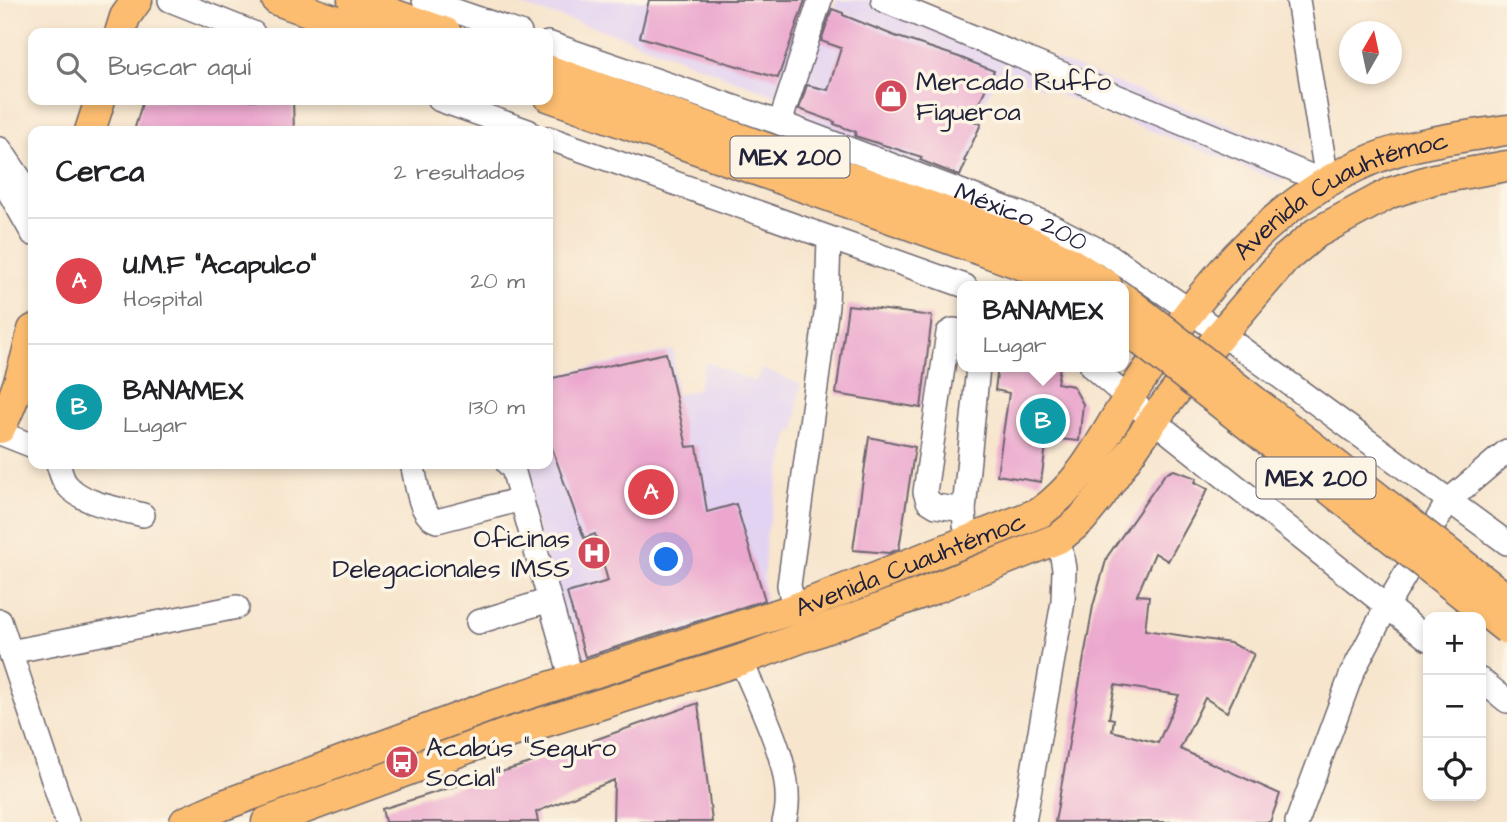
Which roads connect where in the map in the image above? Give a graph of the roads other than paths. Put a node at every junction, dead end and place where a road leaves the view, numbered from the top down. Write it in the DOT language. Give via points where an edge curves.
graph roads {
  1 [pos="170,0"];
  2 [pos="277,0"];
  3 [pos="353,0"];
  4 [pos="424,0"];
  5 [pos="820,0"];
  6 [pos="883,0"];
  7 [pos="1298,0"];
  8 [pos="241,28"];
  9 [pos="356,28"];
  10 [pos="432,28"];
  11 [pos="505,28"];
  12 [pos="553,45"];
  13 [pos="553,72"];
  14 [pos="553,98"];
  15 [pos="98,105"];
  16 [pos="454,105"];
  17 [pos="779,123"];
  18 [pos="92,126"];
  19 [pos="514,126"];
  20 [pos="1507,130"];
  21 [pos="553,140"];
  22 [pos="0,149"];
  23 [pos="1507,166"];
  24 [pos="0,176"];
  25 [pos="1326,181"];
  26 [pos="28,191"];
  27 [pos="28,225"];
  28 [pos="829,239"];
  29 [pos="1027,254"];
  30 [pos="1059,281"];
  31 [pos="1099,281"];
  32 [pos="957,283"];
  33 [pos="1129,303"];
  34 [pos="1189,310"];
  35 [pos="957,330"];
  36 [pos="1129,331"];
  37 [pos="1221,334"];
  38 [pos="28,352"];
  39 [pos="978,372"];
  40 [pos="1097,372"];
  41 [pos="1128,400"];
  42 [pos="1153,420"];
  43 [pos="0,431"];
  44 [pos="28,444"];
  45 [pos="1507,451"];
  46 [pos="60,469"];
  47 [pos="413,469"];
  48 [pos="513,469"];
  49 [pos="522,499"];
  50 [pos="1448,500"];
  51 [pos="964,510"];
  52 [pos="143,515"];
  53 [pos="1059,538"];
  54 [pos="966,542"];
  55 [pos="1507,542"];
  56 [pos="1507,599"];
  57 [pos="550,600"];
  58 [pos="1387,606"];
  59 [pos="237,607"];
  60 [pos="794,609"];
  61 [pos="0,621"];
  62 [pos="478,622"];
  63 [pos="1507,629"];
  64 [pos="1423,635"];
  65 [pos="10,652"];
  66 [pos="741,660"];
  67 [pos="572,680"];
  68 [pos="1486,684"];
  69 [pos="1507,701"];
  70 [pos="224,814"];
  71 [pos="67,822"];
  72 [pos="185,822"];
  73 [pos="267,822"];
  74 [pos="784,822"];
  75 [pos="1024,822"];
  76 [pos="1297,822"];
  1 -- 8 [label="street"];
  2 -- 9 [label="main road"];
  3 -- 10 [label="main road"];
  4 -- 11 [label="street"];
  5 -- 17 [label="street"];
  6 -- 25 [label="street"];
  7 -- 25 [label="street"];
  12 -- 17 [label="street, México 200"];
  13 -- 29 [label="main road, México 200 / MEX 200"];
  14 -- 29 [label="main road, México 200 / MEX 200"];
  15 -- 18 [label="main road"];
  16 -- 19 [label="street"];
  17 -- 34 [label="street, México 200" via="1050,225 1110,256"];
  20 -- 25 [label="main road, Avenida Cuauhtémoc" via="1421,144"];
  21 -- 28 [label="street"];
  22 -- 26 [label="street"];
  23 -- 37 [label="main road, Avenida Cuauhtémoc" via="1390,192 1349,213 1286,259"];
  24 -- 27 [label="street"];
  25 -- 34 [label="main road, Avenida Cuauhtémoc" via="1289,205 1255,237"];
  28 -- 32 [label="street"];
  28 -- 60 [label="street" via="827,306 789,585"];
  29 -- 30 [label="main road, México 200 / MEX 200"];
  29 -- 31 [label="main road, México 200 / MEX 200" via="1069,262"];
  33 -- 56 [label="main road, MEX 200, bridge"];
  34 -- 37 [label="street, México 200"];
  34 -- 41 [label="main road, Avenida Cuauhtémoc"];
  35 -- 51 [label="street" via="948,333 925,492 936,506"];
  36 -- 63 [label="main road, MEX 200, bridge"];
  37 -- 42 [label="main road, Avenida Cuauhtémoc"];
  37 -- 50 [label="street, México 200"];
  38 -- 43 [label="main road"];
  39 -- 51 [label="street"];
  40 -- 41 [label="street"];
  41 -- 42 [label="street"];
  41 -- 54 [label="main road, Avenida Cuauhtémoc" via="1079,478 1062,496 1041,512"];
  42 -- 53 [label="main road, Avenida Cuauhtémoc" via="1099,498"];
  42 -- 58 [label="street"];
  43 -- 44 [label="street"];
  45 -- 50 [label="street"];
  46 -- 52 [label="street" via="64,483 76,494"];
  47 -- 49 [label="street" via="424,511 437,521"];
  48 -- 49 [label="street"];
  49 -- 57 [label="street"];
  50 -- 55 [label="street, México 200"];
  50 -- 58 [label="street"];
  51 -- 54 [label="street"];
  53 -- 66 [label="main road, Avenida Cuauhtémoc"];
  53 -- 75 [label="street" via="1063,601"];
  54 -- 60 [label="main road, Avenida Cuauhtémoc"];
  57 -- 62 [label="street"];
  57 -- 67 [label="street"];
  58 -- 64 [label="street"];
  58 -- 76 [label="street" via="1352,673"];
  59 -- 65 [label="street"];
  60 -- 67 [label="main road, Avenida Cuauhtémoc"];
  61 -- 65 [label="street"];
  65 -- 71 [label="street"];
  66 -- 73 [label="main road, Avenida Cuauhtémoc" via="506,734"];
  66 -- 74 [label="street" via="784,764 789,807"];
  67 -- 70 [label="main road, Avenida Cuauhtémoc" via="496,704"];
  68 -- 69 [label="street"];
  70 -- 72 [label="main road, Avenida Cuauhtémoc"];
}
